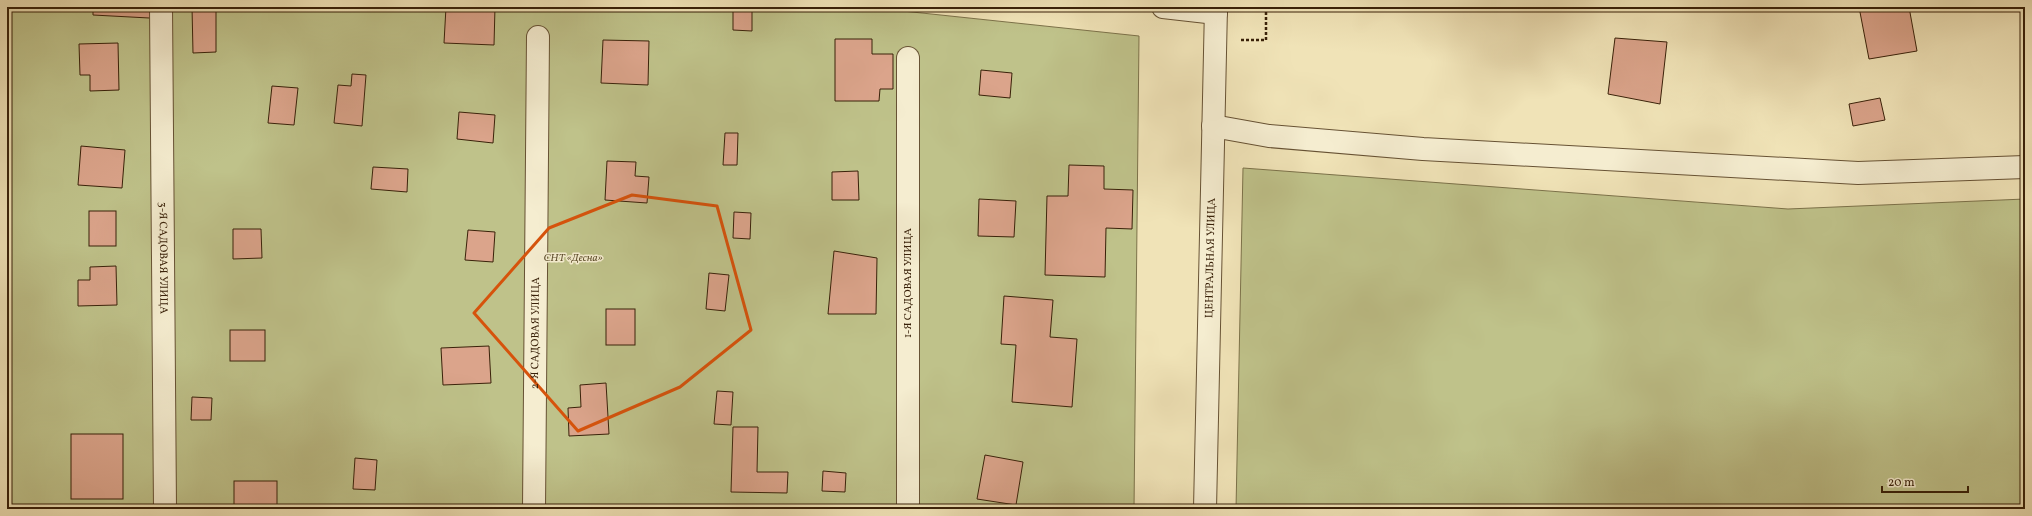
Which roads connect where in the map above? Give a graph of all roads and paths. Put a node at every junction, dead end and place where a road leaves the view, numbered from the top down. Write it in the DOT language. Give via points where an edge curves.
graph roads {
  1 [pos="161,7"];
  2 [pos="1163,7"];
  3 [pos="1266,7"];
  4 [pos="1216,10"];
  5 [pos="538,37"];
  6 [pos="1266,40"];
  7 [pos="908,58"];
  8 [pos="1213,126"];
  9 [pos="2025,167"];
  10 [pos="165,509"];
  11 [pos="534,509"];
  12 [pos="908,509"];
  13 [pos="1205,509"];
  1 -- 10 [label="street, 3-Я САДОВАЯ УЛИЦА"];
  2 -- 4 [label="street"];
  3 -- 6 [label="path"];
  4 -- 8 [label="street, ЦЕНТРАЛЬНАЯ УЛИЦА"];
  5 -- 11 [label="street, 2-Я САДОВАЯ УЛИЦА"];
  7 -- 12 [label="street, 1-Я САДОВАЯ УЛИЦА"];
  8 -- 9 [label="street" via="1269,136 1423,149 1858,173"];
  8 -- 13 [label="street, ЦЕНТРАЛЬНАЯ УЛИЦА"];
}
